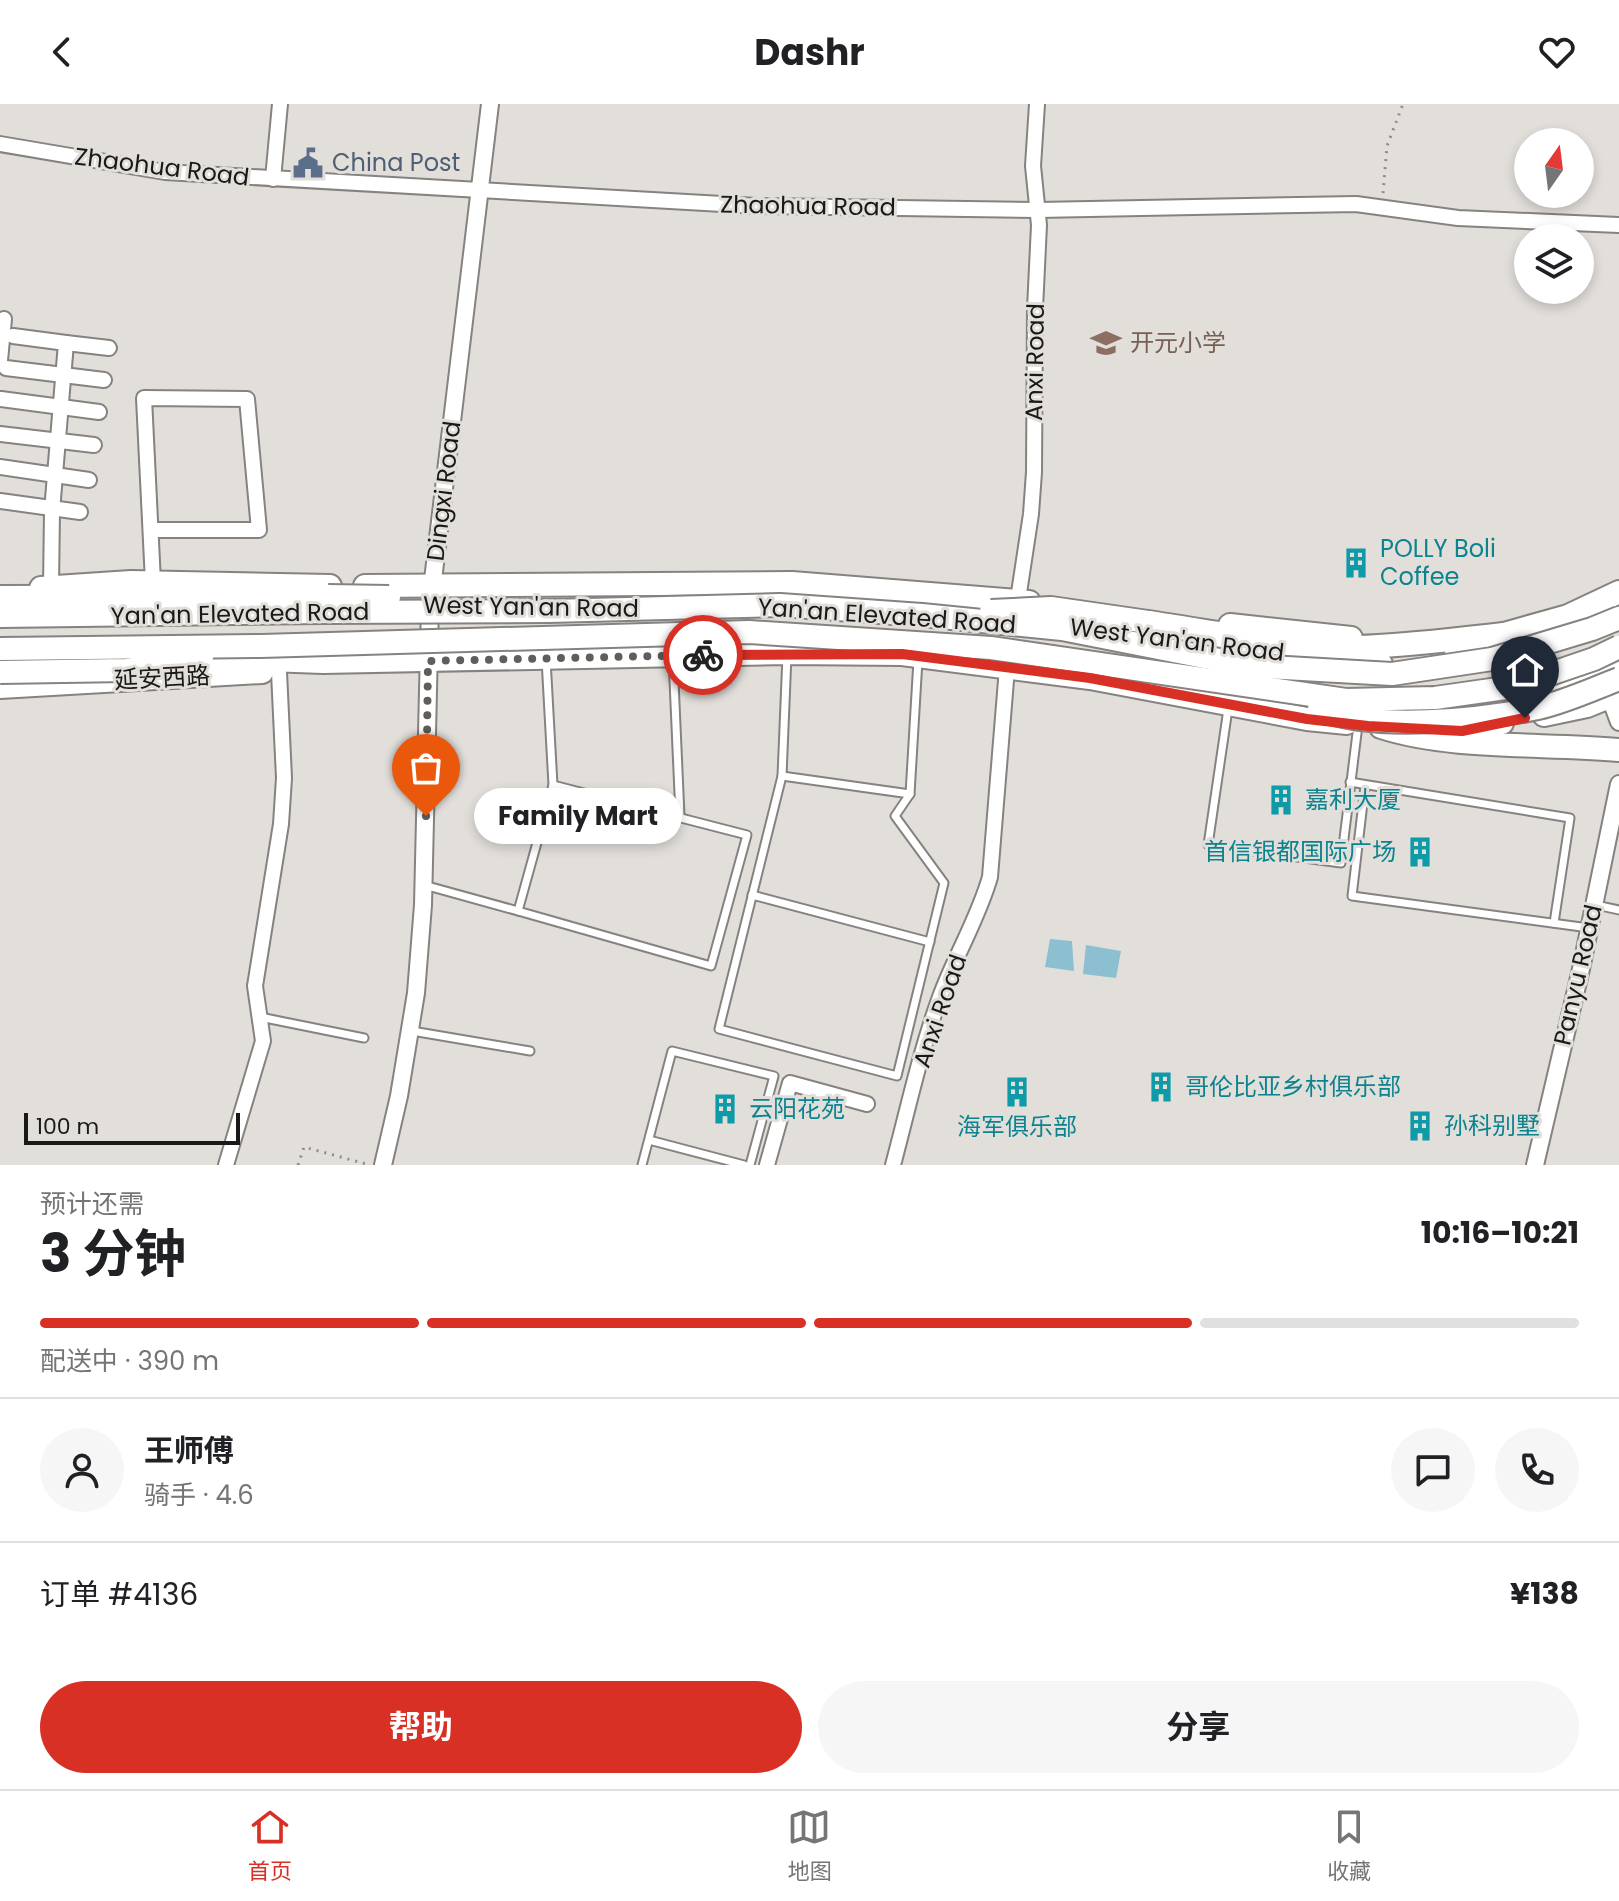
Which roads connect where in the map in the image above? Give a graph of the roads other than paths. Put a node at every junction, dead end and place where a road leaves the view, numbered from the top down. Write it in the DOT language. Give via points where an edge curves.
graph roads {
  1 [pos="280,104"];
  2 [pos="490,104"];
  3 [pos="1037,104"];
  4 [pos="0,144"];
  5 [pos="273,179"];
  6 [pos="481,192"];
  7 [pos="1038,210"];
  8 [pos="1619,225"];
  9 [pos="4,319"];
  10 [pos="13,336"];
  11 [pos="66,343"];
  12 [pos="109,348"];
  13 [pos="3,364"];
  14 [pos="63,375"];
  15 [pos="104,380"];
  16 [pos="1,399"];
  17 [pos="61,406"];
  18 [pos="99,412"];
  19 [pos="0,434"];
  20 [pos="58,441"];
  21 [pos="94,445"];
  22 [pos="0,467"];
  23 [pos="55,475"];
  24 [pos="89,480"];
  25 [pos="0,501"];
  26 [pos="52,508"];
  27 [pos="80,512"];
  28 [pos="151,530"];
  29 [pos="153,582"];
  30 [pos="672,584"];
  31 [pos="0,590"];
  32 [pos="58,591"];
  33 [pos="1619,592"];
  34 [pos="431,597"];
  35 [pos="0,600"];
  36 [pos="738,609"];
  37 [pos="1016,610"];
  38 [pos="549,611"];
  39 [pos="922,615"];
  40 [pos="0,616"];
  41 [pos="1568,616"];
  42 [pos="1619,618"];
  43 [pos="1504,634"];
  44 [pos="261,646"];
  45 [pos="1619,647"];
  46 [pos="0,650"];
  47 [pos="787,653"];
  48 [pos="673,655"];
  49 [pos="546,658"];
  50 [pos="918,658"];
  51 [pos="428,661"];
  52 [pos="323,662"];
  53 [pos="1619,666"];
  54 [pos="1007,668"];
  55 [pos="0,672"];
  56 [pos="279,672"];
  57 [pos="1597,675"];
  58 [pos="0,687"];
  59 [pos="1616,689"];
  60 [pos="1267,700"];
  61 [pos="1229,703"];
  62 [pos="1619,722"];
  63 [pos="1370,726"];
  64 [pos="1619,750"];
  65 [pos="782,776"];
  66 [pos="1350,782"];
  67 [pos="1619,784"];
  68 [pos="553,785"];
  69 [pos="1365,786"];
  70 [pos="910,794"];
  71 [pos="680,816"];
  72 [pos="424,885"];
  73 [pos="752,895"];
  74 [pos="1594,904"];
  75 [pos="1619,910"];
  76 [pos="518,911"];
  77 [pos="1554,923"];
  78 [pos="1589,928"];
  79 [pos="930,942"];
  80 [pos="260,1017"];
  81 [pos="410,1030"];
  82 [pos="364,1038"];
  83 [pos="530,1051"];
  84 [pos="867,1104"];
  85 [pos="649,1140"];
  86 [pos="226,1165"];
  87 [pos="383,1165"];
  88 [pos="642,1165"];
  89 [pos="747,1165"];
  90 [pos="767,1165"];
  91 [pos="893,1165"];
  92 [pos="1535,1165"];
  1 -- 5 [label="street"];
  2 -- 6 [label="street, Dingxi Road"];
  3 -- 7 [label="street, Anxi Road" via="1033,166"];
  4 -- 5 [label="street, Zhaohua Road" via="165,172"];
  5 -- 6 [label="street, Zhaohua Road"];
  6 -- 7 [label="street, Zhaohua Road" via="757,206"];
  6 -- 34 [label="street, Dingxi Road"];
  7 -- 8 [label="street, Zhaohua Road" via="1356,204 1458,218"];
  7 -- 37 [label="street, Anxi Road" via="1034,472"];
  9 -- 13 [label="street"];
  10 -- 11 [label="street"];
  11 -- 12 [label="street"];
  11 -- 14 [label="street"];
  13 -- 14 [label="street"];
  14 -- 15 [label="street"];
  14 -- 17 [label="street"];
  16 -- 17 [label="street"];
  17 -- 18 [label="street"];
  17 -- 20 [label="street"];
  19 -- 20 [label="street"];
  20 -- 21 [label="street"];
  20 -- 23 [label="street"];
  22 -- 23 [label="street"];
  23 -- 24 [label="street"];
  23 -- 26 [label="street"];
  25 -- 26 [label="street"];
  26 -- 27 [label="street"];
  26 -- 32 [label="street"];
  28 -- 28 [label="street" via="144,398 253,399 259,530"];
  28 -- 29 [label="street"];
  29 -- 32 [label="main road"];
  29 -- 34 [label="main road"];
  30 -- 34 [label="main road" via="581,583"];
  30 -- 36 [label="main road"];
  30 -- 37 [label="main road" via="792,583"];
  31 -- 32 [label="main road"];
  32 -- 35 [label="main road"];
  32 -- 38 [label="main road, bridge" via="450,599"];
  33 -- 41 [label="main road"];
  34 -- 35 [label="main road, West Yan'an Road"];
  34 -- 36 [label="main road, West Yan'an Road"];
  34 -- 51 [label="street, Dingxi Road"];
  36 -- 37 [label="main road, West Yan'an Road"];
  37 -- 43 [label="main road" via="1353,638"];
  38 -- 39 [label="main road, Yan'an Elevated Road, bridge" via="780,605"];
  38 -- 40 [label="main road, Yan'an Elevated Road, bridge"];
  39 -- 42 [label="main road, Yan'an Elevated Road, bridge" via="1062,629 1250,666 1392,674 1492,659"];
  39 -- 43 [label="main road, bridge" via="1051,608 1354,647"];
  41 -- 43 [label="main road"];
  41 -- 57 [label="street"];
  44 -- 46 [label="main road, Yan'an Elevated Road, bridge"];
  44 -- 55 [label="main road, bridge" via="127,670"];
  44 -- 60 [label="main road, Yan'an Elevated Road, bridge" via="749,632 991,648"];
  45 -- 60 [label="main road, Yan'an Elevated Road, bridge" via="1512,687 1435,698"];
  46 -- 52 [label="main road, West Yan'an Road"];
  47 -- 48 [label="main road, West Yan'an Road"];
  47 -- 50 [label="main road, West Yan'an Road"];
  47 -- 65 [label="lane"];
  48 -- 49 [label="main road, West Yan'an Road"];
  48 -- 71 [label="lane"];
  49 -- 51 [label="main road, West Yan'an Road"];
  49 -- 68 [label="lane"];
  50 -- 54 [label="main road, West Yan'an Road"];
  50 -- 70 [label="lane"];
  51 -- 52 [label="main road, West Yan'an Road"];
  51 -- 72 [label="street, Dingxi Road"];
  52 -- 56 [label="main road, 延安西路"];
  53 -- 57 [label="main road"];
  54 -- 61 [label="main road, West Yan'an Road"];
  54 -- 91 [label="street, Anxi Road" via="990,877 936,1009"];
  56 -- 58 [label="main road, 延安西路"];
  56 -- 80 [label="street" via="284,778 276,868 255,986"];
  57 -- 59 [label="street"];
  57 -- 60 [label="main road" via="1505,702 1393,714"];
  59 -- 60 [label="main road, bridge" via="1540,707 1446,720 1373,720"];
  59 -- 62 [label="street"];
  59 -- 63 [label="main road, West Yan'an Road" via="1587,706 1462,731"];
  60 -- 61 [label="main road, West Yan'an Road"];
  60 -- 63 [label="main road, West Yan'an Road"];
  61 -- 66 [label="lane" via="1208,845 1341,863"];
  63 -- 64 [label="main road" via="1413,738"];
  63 -- 66 [label="lane"];
  65 -- 70 [label="lane"];
  65 -- 73 [label="lane"];
  66 -- 69 [label="lane"];
  67 -- 74 [label="street, Panyu Road"];
  68 -- 71 [label="lane"];
  68 -- 76 [label="lane"];
  69 -- 77 [label="lane" via="1570,818"];
  69 -- 77 [label="lane" via="1352,896"];
  70 -- 79 [label="lane" via="895,816 944,883"];
  71 -- 76 [label="lane" via="747,835 711,966"];
  72 -- 76 [label="lane"];
  72 -- 81 [label="street, Dingxi Road"];
  73 -- 79 [label="lane"];
  73 -- 79 [label="lane" via="719,1029 897,1076"];
  74 -- 75 [label="lane"];
  74 -- 78 [label="street, Panyu Road"];
  77 -- 78 [label="lane"];
  78 -- 92 [label="street, Panyu Road"];
  80 -- 82 [label="lane"];
  80 -- 86 [label="street" via="263,1041"];
  81 -- 83 [label="lane"];
  81 -- 87 [label="street, Dingxi Road"];
  84 -- 90 [label="street" via="790,1083"];
  85 -- 88 [label="lane"];
  85 -- 89 [label="lane"];
  85 -- 89 [label="lane" via="672,1051 774,1076"];
}
